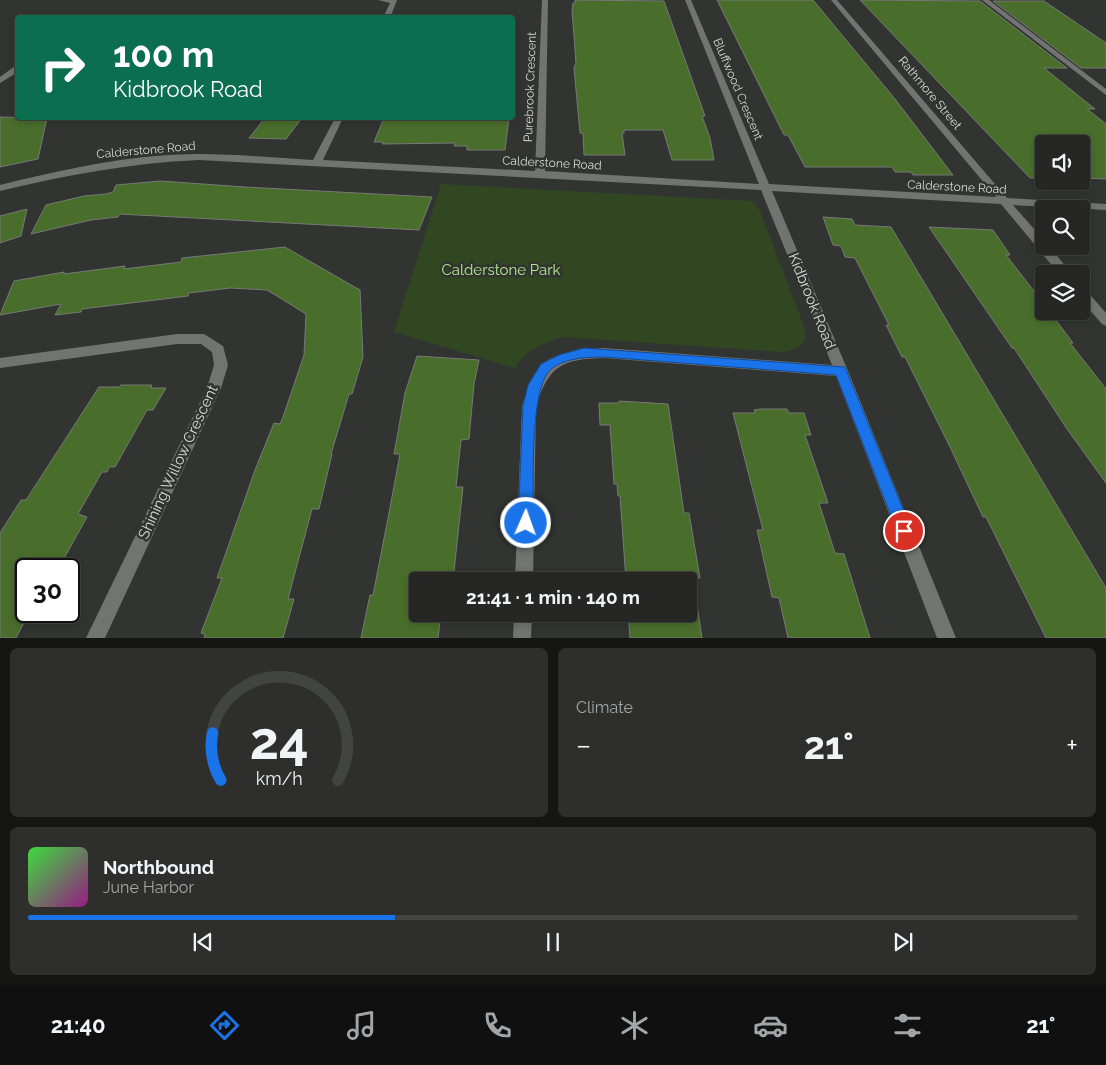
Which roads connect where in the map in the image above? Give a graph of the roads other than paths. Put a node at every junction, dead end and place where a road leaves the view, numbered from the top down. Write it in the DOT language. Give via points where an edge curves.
graph roads {
  1 [pos="381,0"];
  2 [pos="394,0"];
  3 [pos="545,0"];
  4 [pos="688,0"];
  5 [pos="834,0"];
  6 [pos="985,0"];
  7 [pos="387,15"];
  8 [pos="15,70"];
  9 [pos="0,81"];
  10 [pos="1106,93"];
  11 [pos="338,120"];
  12 [pos="317,162"];
  13 [pos="540,174"];
  14 [pos="0,188"];
  15 [pos="766,188"];
  16 [pos="1006,202"];
  17 [pos="1106,207"];
  18 [pos="1058,265"];
  19 [pos="1090,302"];
  20 [pos="1106,321"];
  21 [pos="0,363"];
  22 [pos="841,371"];
  23 [pos="524,572"];
  24 [pos="523,622"];
  25 [pos="95,638"];
  26 [pos="522,638"];
  27 [pos="947,638"];
  1 -- 2 [label="street"];
  2 -- 7 [label="street"];
  3 -- 13 [label="street, Purebrook Crescent"];
  4 -- 15 [label="street, Bluffwood Crescent"];
  5 -- 16 [label="street, Rathmore Street"];
  6 -- 10 [label="street"];
  8 -- 9 [label="street"];
  11 -- 12 [label="street"];
  12 -- 13 [label="street, Calderstone Road"];
  12 -- 14 [label="street, Calderstone Road" via="167,158 74,170"];
  13 -- 15 [label="street, Calderstone Road"];
  15 -- 16 [label="street, Calderstone Road"];
  15 -- 22 [label="street, Kidbrook Road"];
  16 -- 17 [label="street, Calderstone Road"];
  16 -- 18 [label="street, Rathmore Street"];
  19 -- 20 [label="street"];
  21 -- 25 [label="street, Shining Willow Crescent" via="177,338 204,340 218,350 221,365 214,388"];
  22 -- 23 [label="street" via="604,353 584,353 545,367 529,406"];
  22 -- 27 [label="street, Kidbrook Road"];
  24 -- 26 [label="street"];
}
